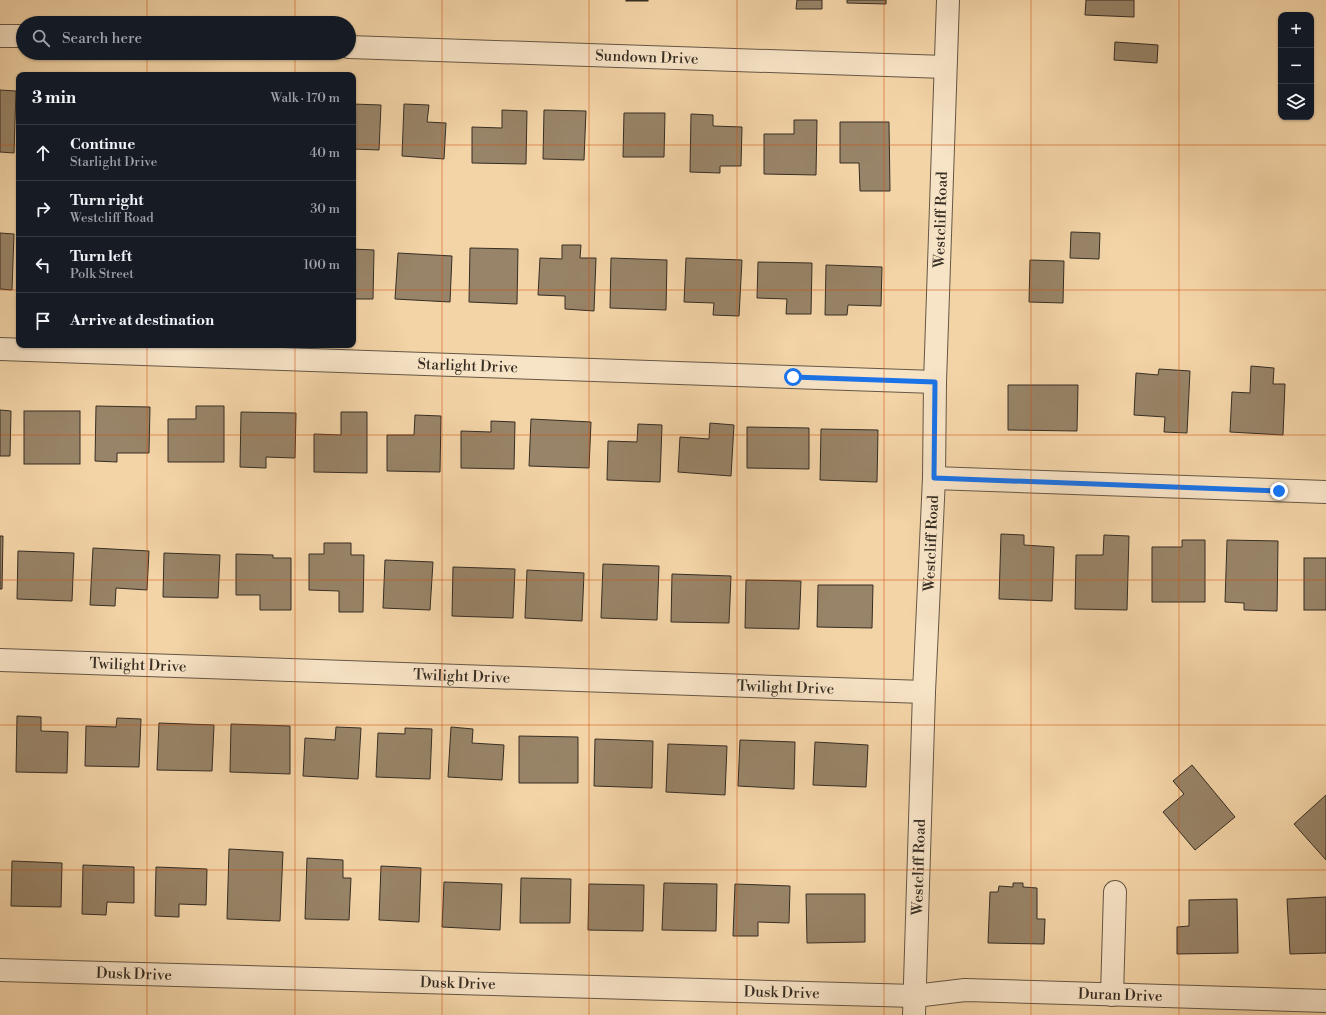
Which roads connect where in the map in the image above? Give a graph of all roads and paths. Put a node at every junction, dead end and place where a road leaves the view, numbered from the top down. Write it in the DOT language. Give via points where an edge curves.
graph roads {
  1 [pos="948,0"];
  2 [pos="0,36"];
  3 [pos="16,36"];
  4 [pos="356,47"];
  5 [pos="945,67"];
  6 [pos="0,350"];
  7 [pos="935,382"];
  8 [pos="934,478"];
  9 [pos="1326,492"];
  10 [pos="0,660"];
  11 [pos="924,692"];
  12 [pos="1115,892"];
  13 [pos="0,970"];
  14 [pos="1112,995"];
  15 [pos="1326,1001"];
  16 [pos="915,1005"];
  1 -- 5 [label="street, Westcliff Road"];
  2 -- 3 [label="street"];
  4 -- 5 [label="street, Sundown Drive"];
  5 -- 7 [label="street, Westcliff Road"];
  6 -- 7 [label="street, Starlight Drive"];
  7 -- 8 [label="street, Westcliff Road"];
  8 -- 9 [label="street"];
  8 -- 11 [label="street, Westcliff Road"];
  10 -- 11 [label="street, Twilight Drive"];
  11 -- 16 [label="street, Westcliff Road"];
  12 -- 14 [label="street"];
  13 -- 16 [label="street, Dusk Drive"];
  14 -- 15 [label="street, Duran Drive"];
  14 -- 16 [label="street, Duran Drive" via="965,990"];
}
